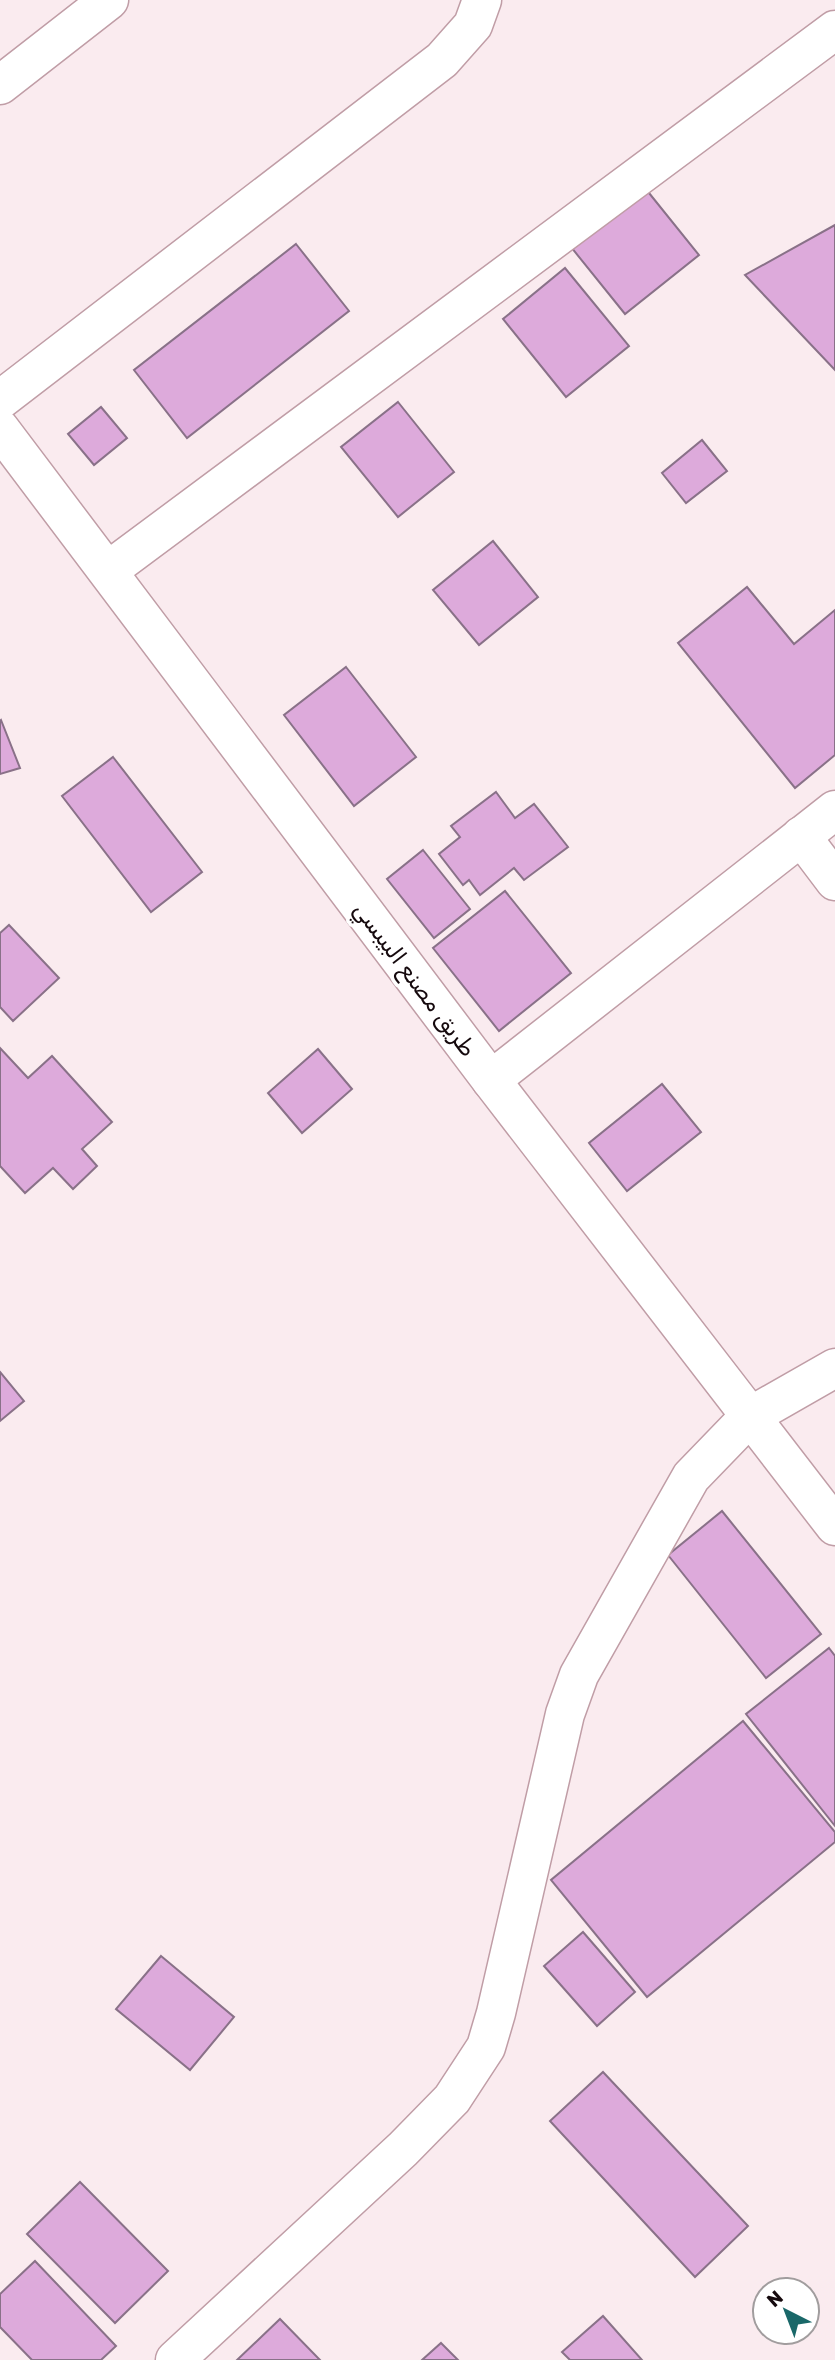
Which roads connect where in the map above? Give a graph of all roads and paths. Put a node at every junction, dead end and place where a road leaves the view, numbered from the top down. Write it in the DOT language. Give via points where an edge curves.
graph roads {
  1 [pos="109,0"];
  2 [pos="482,0"];
  3 [pos="835,30"];
  4 [pos="0,85"];
  5 [pos="0,400"];
  6 [pos="0,429"];
  7 [pos="109,570"];
  8 [pos="835,810"];
  9 [pos="801,836"];
  10 [pos="835,881"];
  11 [pos="491,1080"];
  12 [pos="835,1368"];
  13 [pos="749,1417"];
  14 [pos="835,1526"];
  15 [pos="176,2360"];
  1 -- 4 [label="street"];
  2 -- 5 [label="street" via="473,25 442,60"];
  3 -- 7 [label="street"];
  6 -- 7 [label="street, طريق مصنع البيبسي"];
  7 -- 11 [label="street, طريق مصنع البيبسي"];
  8 -- 9 [label="street"];
  9 -- 10 [label="street"];
  9 -- 11 [label="street"];
  11 -- 13 [label="street, طريق مصنع البيبسي"];
  12 -- 13 [label="street"];
  13 -- 14 [label="street, طريق مصنع البيبسي"];
  13 -- 15 [label="street" via="691,1477 579,1675 565,1714 486,2047 444,2108"];
}
